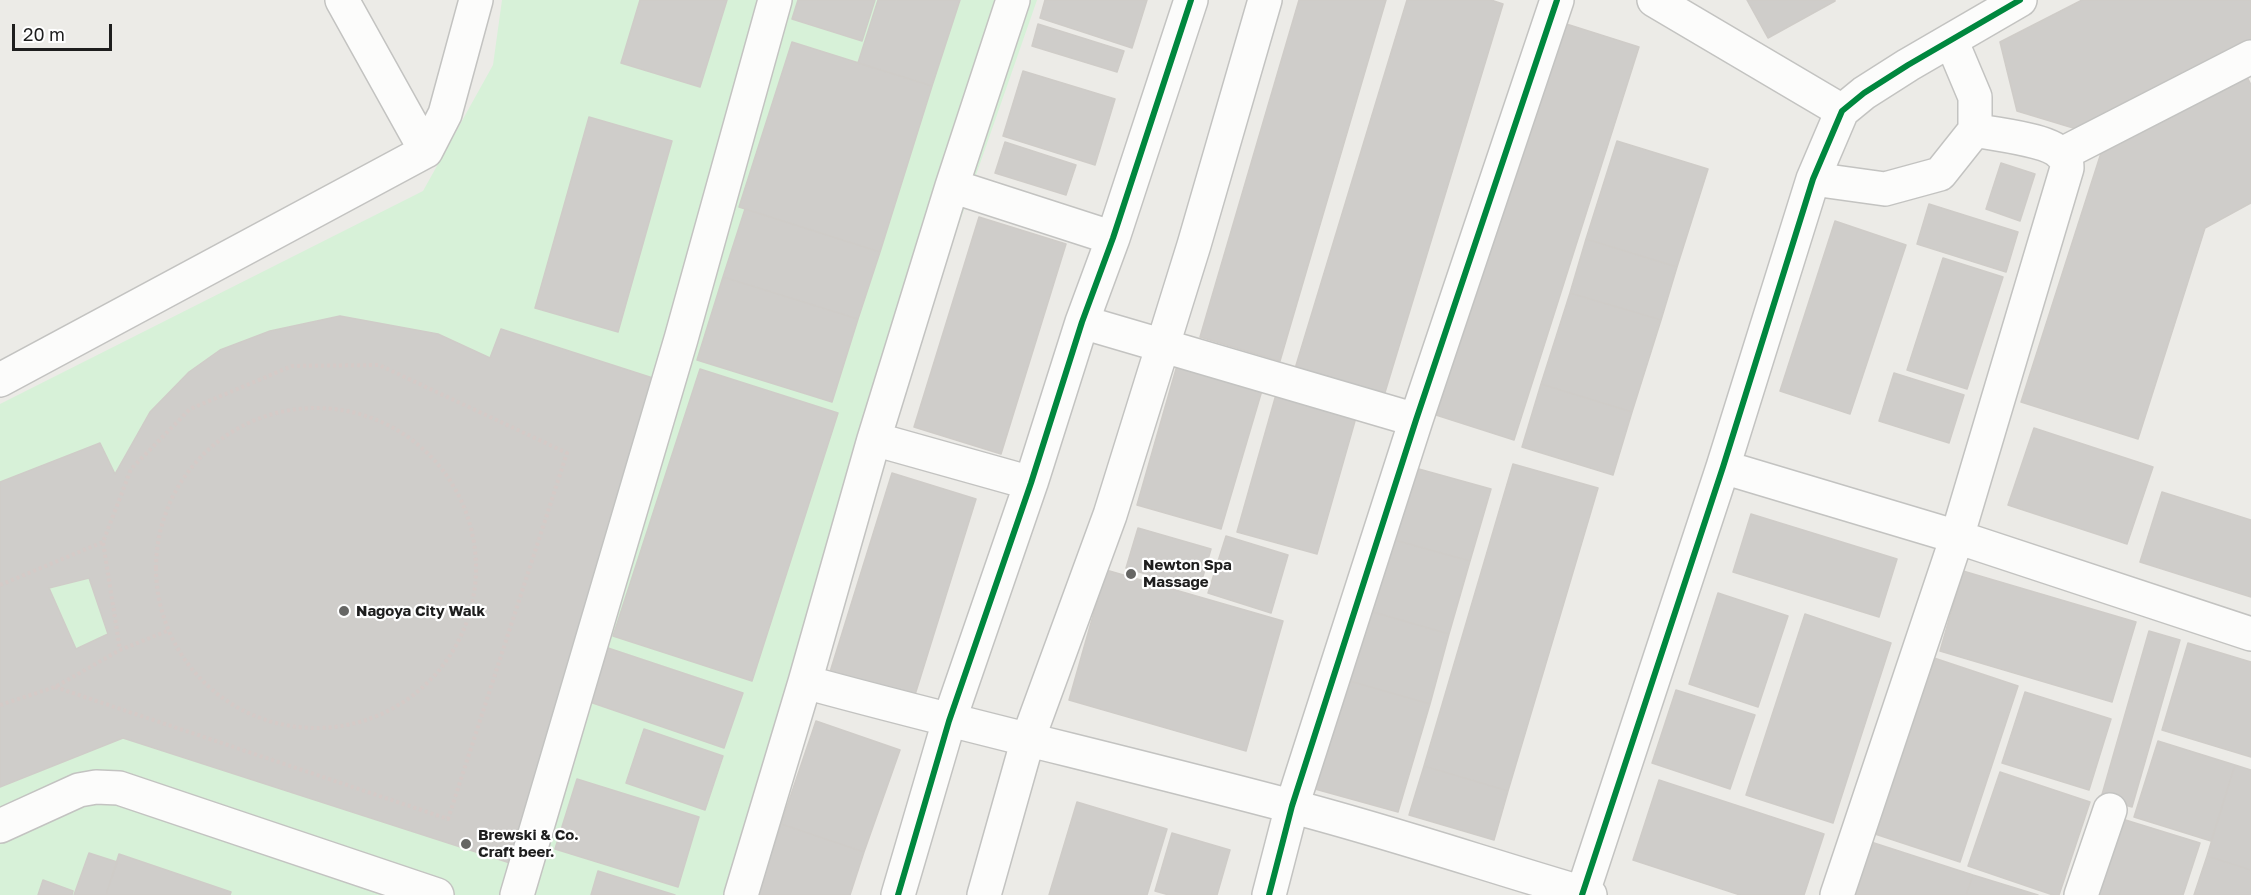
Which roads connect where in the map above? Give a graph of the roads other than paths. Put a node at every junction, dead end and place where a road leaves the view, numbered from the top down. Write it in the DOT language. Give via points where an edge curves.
graph roads {
  1 [pos="342,0"];
  2 [pos="476,0"];
  3 [pos="775,0"];
  4 [pos="1013,0"];
  5 [pos="1191,0"];
  6 [pos="1265,0"];
  7 [pos="1557,0"];
  8 [pos="1654,0"];
  9 [pos="2020,0"];
  10 [pos="1951,40"];
  11 [pos="2251,57"];
  12 [pos="1842,111"];
  13 [pos="1975,130"];
  14 [pos="426,151"];
  15 [pos="2062,154"];
  16 [pos="1814,179"];
  17 [pos="952,186"];
  18 [pos="1113,238"];
  19 [pos="1082,322"];
  20 [pos="1162,346"];
  21 [pos="0,380"];
  22 [pos="1416,420"];
  23 [pos="874,439"];
  24 [pos="1723,467"];
  25 [pos="1031,483"];
  26 [pos="1957,537"];
  27 [pos="2251,634"];
  28 [pos="805,682"];
  29 [pos="949,722"];
  30 [pos="1028,739"];
  31 [pos="1292,806"];
  32 [pos="2110,810"];
  33 [pos="0,826"];
  34 [pos="1585,894"];
  35 [pos="437,895"];
  36 [pos="517,895"];
  37 [pos="741,895"];
  38 [pos="898,895"];
  39 [pos="984,895"];
  40 [pos="1269,895"];
  41 [pos="1837,895"];
  42 [pos="2081,895"];
  1 -- 14 [label="street"];
  2 -- 14 [label="street" via="445,114"];
  3 -- 36 [label="street" via="681,339"];
  4 -- 17 [label="street"];
  5 -- 18 [label="street"];
  6 -- 20 [label="street"];
  7 -- 22 [label="street"];
  8 -- 12 [label="street"];
  9 -- 10 [label="street"];
  10 -- 12 [label="street" via="1864,93"];
  10 -- 13 [label="street" via="1975,97"];
  11 -- 15 [label="street"];
  12 -- 16 [label="street"];
  13 -- 15 [label="street" via="2046,145"];
  13 -- 16 [label="street" via="1940,174 1885,189"];
  14 -- 21 [label="street"];
  15 -- 26 [label="street" via="2067,161 2064,178"];
  16 -- 24 [label="street"];
  17 -- 18 [label="street"];
  17 -- 23 [label="street"];
  18 -- 19 [label="street"];
  19 -- 20 [label="street"];
  19 -- 25 [label="street"];
  20 -- 22 [label="street"];
  20 -- 30 [label="street" via="1110,515"];
  22 -- 31 [label="street"];
  23 -- 25 [label="street"];
  23 -- 28 [label="street"];
  24 -- 26 [label="street"];
  24 -- 34 [label="street"];
  25 -- 29 [label="street"];
  26 -- 27 [label="street"];
  26 -- 41 [label="street"];
  28 -- 29 [label="street"];
  28 -- 37 [label="street"];
  29 -- 30 [label="street"];
  29 -- 38 [label="street"];
  30 -- 31 [label="street"];
  30 -- 39 [label="street"];
  31 -- 34 [label="street"];
  31 -- 40 [label="street"];
  32 -- 42 [label="street"];
  33 -- 35 [label="street" via="79,790 119,788"];
}
